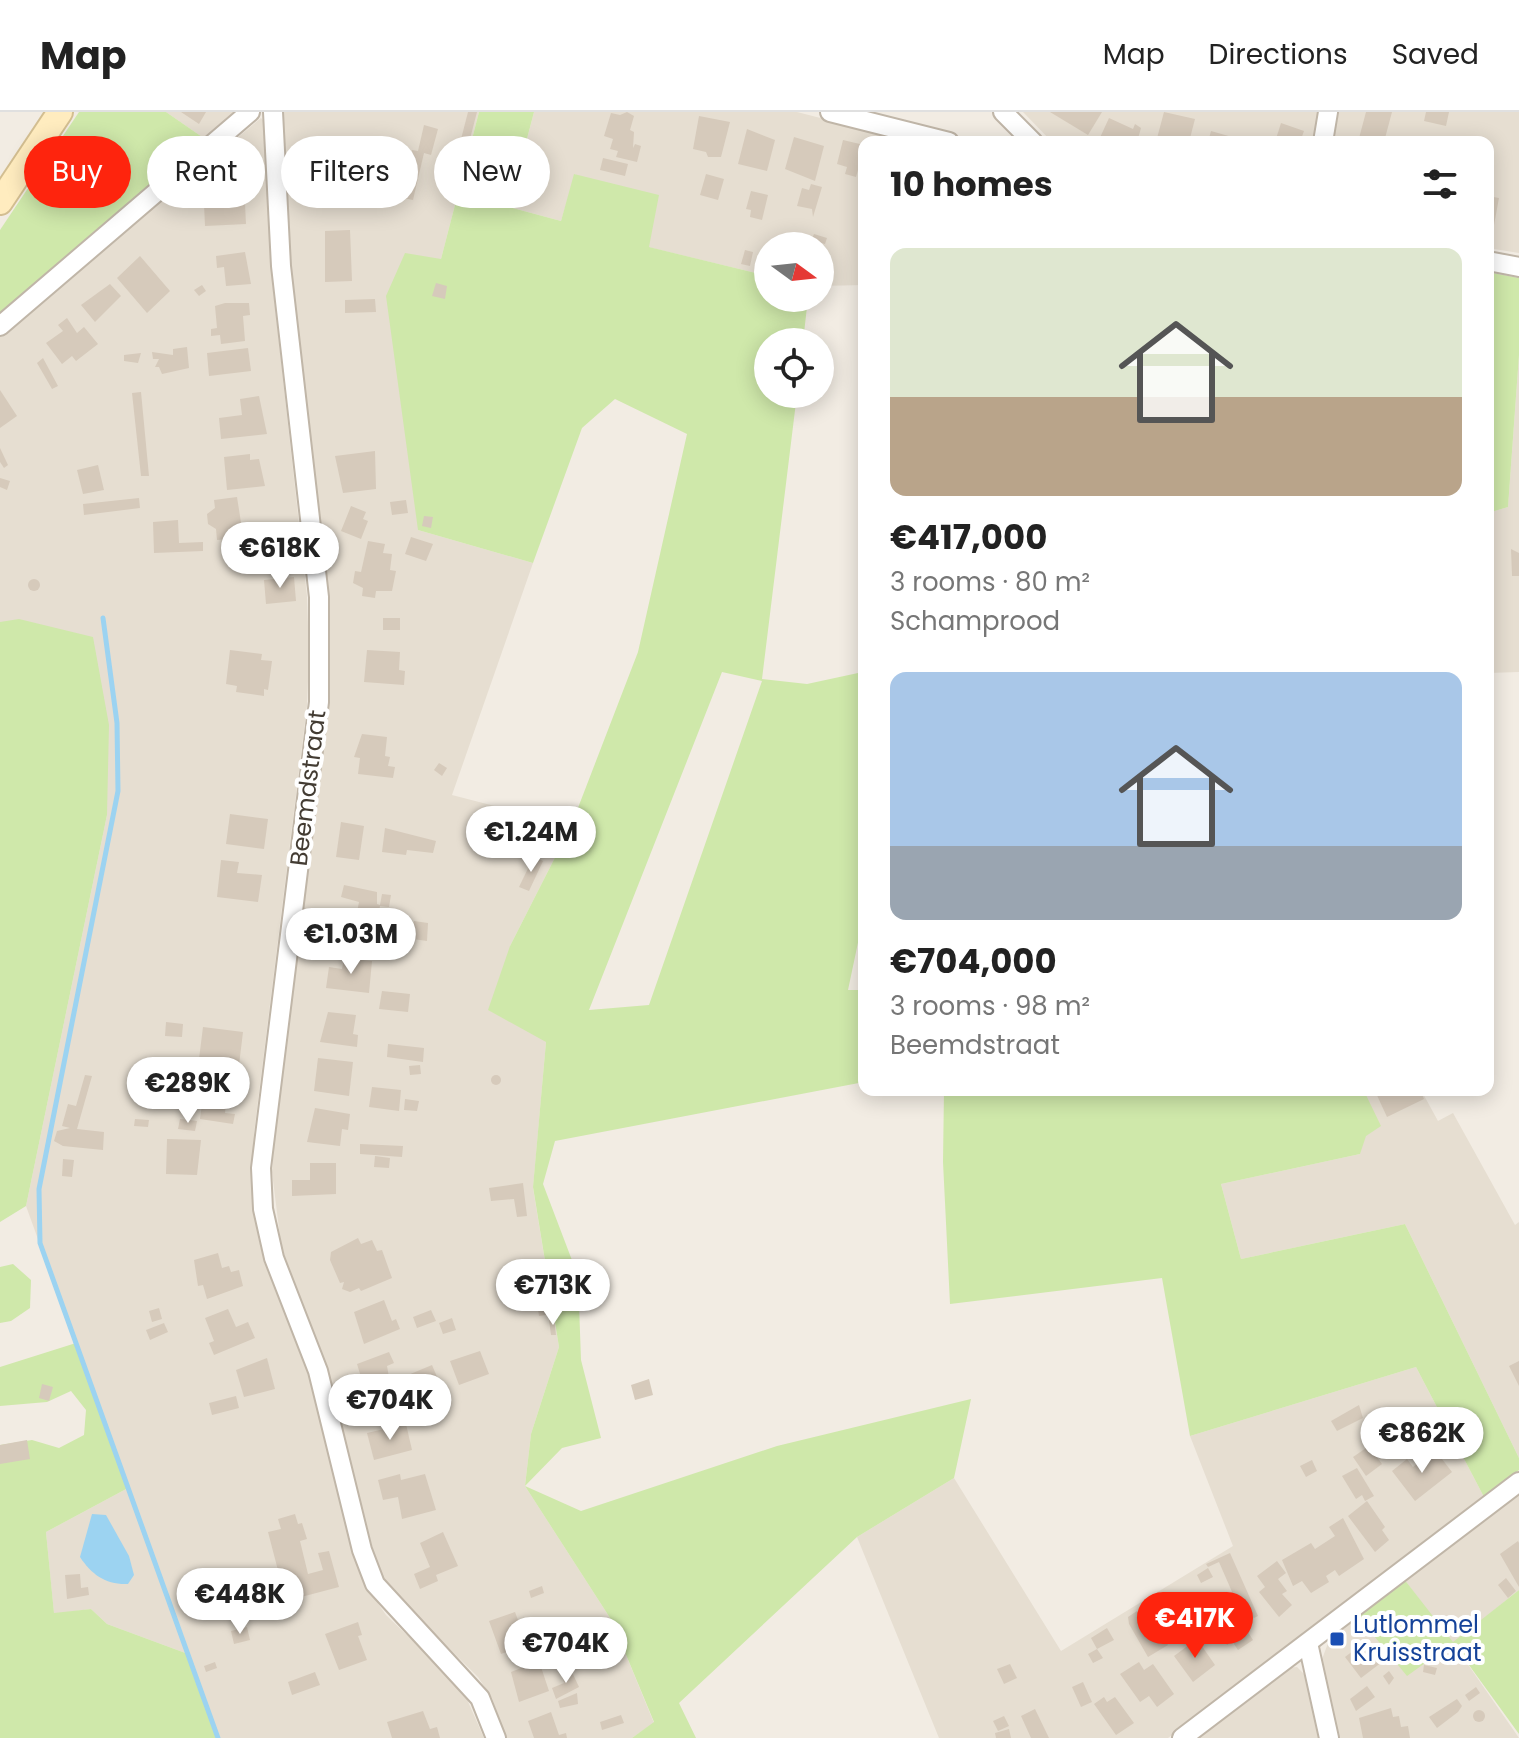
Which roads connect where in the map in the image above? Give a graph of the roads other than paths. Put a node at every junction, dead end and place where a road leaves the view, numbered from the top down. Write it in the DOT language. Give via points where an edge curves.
graph roads {
  1 [pos="60,112"];
  2 [pos="250,112"];
  3 [pos="273,112"];
  4 [pos="830,112"];
  5 [pos="1003,112"];
  6 [pos="1328,112"];
  7 [pos="925,136"];
  8 [pos="1025,136"];
  9 [pos="1324,136"];
  10 [pos="0,202"];
  11 [pos="1494,262"];
  12 [pos="1519,267"];
  13 [pos="0,326"];
  14 [pos="1519,1482"];
  15 [pos="1308,1643"];
  16 [pos="496,1738"];
  17 [pos="1182,1738"];
  18 [pos="1329,1738"];
  1 -- 10 [label="main road"];
  2 -- 13 [label="street"];
  3 -- 16 [label="street, Beemdstraat" via="281,266 319,597 320,653 319,702 261,1168 263,1209 274,1258 318,1371 375,1584 480,1698"];
  4 -- 7 [label="street"];
  5 -- 8 [label="street"];
  6 -- 9 [label="street"];
  11 -- 12 [label="street"];
  14 -- 15 [label="street"];
  15 -- 17 [label="street"];
  15 -- 18 [label="street"];
}
